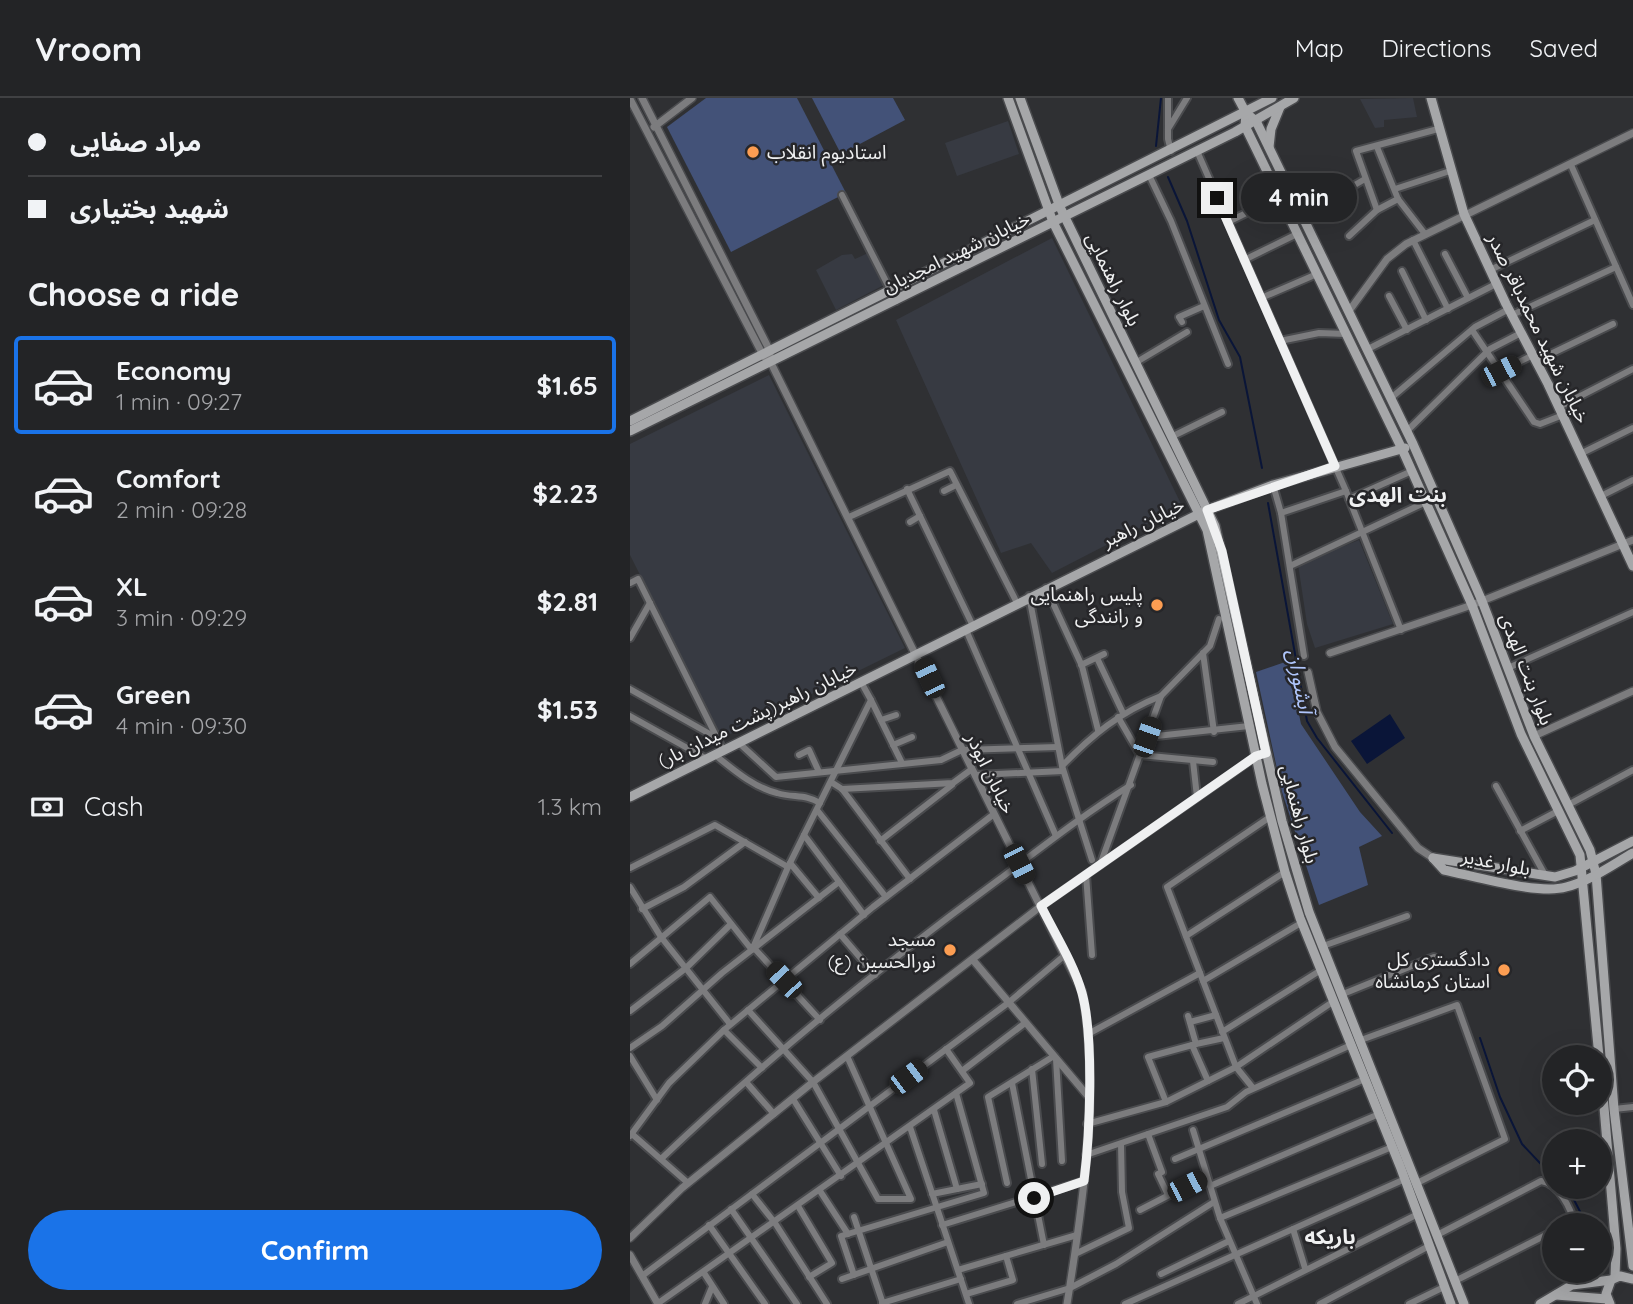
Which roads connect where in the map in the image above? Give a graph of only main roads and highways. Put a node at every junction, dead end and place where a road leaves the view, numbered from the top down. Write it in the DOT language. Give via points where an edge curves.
graph roads {
  1 [pos="1008,98"];
  2 [pos="1020,98"];
  3 [pos="1238,98"];
  4 [pos="1272,98"];
  5 [pos="1294,98"];
  6 [pos="1431,98"];
  7 [pos="1281,106"];
  8 [pos="1246,113"];
  9 [pos="1256,121"];
  10 [pos="1245,127"];
  11 [pos="1269,149"];
  12 [pos="1060,207"];
  13 [pos="1049,212"];
  14 [pos="1064,217"];
  15 [pos="1054,222"];
  16 [pos="1316,245"];
  17 [pos="1305,250"];
  18 [pos="767,356"];
  19 [pos="631,426"];
  20 [pos="1413,444"];
  21 [pos="1402,449"];
  22 [pos="1203,512"];
  23 [pos="1628,542"];
  24 [pos="1633,566"];
  25 [pos="900,663"];
  26 [pos="630,797"];
  27 [pos="1633,841"];
  28 [pos="1633,853"];
  29 [pos="1594,861"];
  30 [pos="1582,867"];
  31 [pos="1596,874"];
  32 [pos="1584,881"];
  33 [pos="1598,1045"];
  34 [pos="1604,1115"];
  35 [pos="1633,1266"];
  36 [pos="1613,1279"];
  37 [pos="1633,1279"];
  38 [pos="1556,1296"];
  39 [pos="1583,1300"];
  40 [pos="1609,1302"];
  41 [pos="1451,1304"];
  42 [pos="1464,1304"];
  43 [pos="1540,1304"];
  1 -- 13 [label="main road, بلوار راهنمایی"];
  2 -- 12 [label="main road, بلوار راهنمایی"];
  3 -- 8 [label="main road"];
  4 -- 8 [label="main road, خیابان شهید امجدیان"];
  5 -- 7 [label="main road, خیابان شهید امجدیان"];
  6 -- 23 [label="main road, خیابان شهید محمدباقر صدر" via="1464,214 1580,454"];
  7 -- 9 [label="main road, خیابان شهید امجدیان"];
  7 -- 11 [label="main road"];
  8 -- 9 [label="main road"];
  8 -- 10 [label="main road, بلوار بنت الهدی"];
  8 -- 12 [label="main road, خیابان شهید امجدیان"];
  9 -- 10 [label="main road, خیابان شهید امجدیان"];
  9 -- 11 [label="main road, بلوار بنت الهدی"];
  10 -- 14 [label="main road, خیابان شهید امجدیان"];
  10 -- 17 [label="main road, بلوار بنت الهدی"];
  11 -- 16 [label="main road, بلوار بنت الهدی"];
  12 -- 13 [label="main road, خیابان شهید امجدیان"];
  12 -- 14 [label="main road, بلوار راهنمایی"];
  13 -- 15 [label="main road, بلوار راهنمایی"];
  13 -- 18 [label="main road, خیابان شهید امجدیان"];
  14 -- 15 [label="main road, خیابان شهید امجدیان"];
  14 -- 22 [label="main road, بلوار راهنمایی"];
  15 -- 18 [label="main road, خیابان شهید امجدیان" via="896,301"];
  15 -- 22 [label="main road, بلوار راهنمایی"];
  16 -- 17 [label="main road"];
  16 -- 20 [label="main road, بلوار بنت الهدی"];
  17 -- 21 [label="main road, بلوار بنت الهدی"];
  18 -- 19 [label="main road, خیابان شهید امجدیان"];
  20 -- 21 [label="main road, خیابان راهبر"];
  20 -- 29 [label="main road, بلوار بنت الهدی" via="1482,601 1534,736"];
  21 -- 22 [label="main road, خیابان راهبر" via="1273,485"];
  21 -- 30 [label="main road, بلوار بنت الهدی"];
  22 -- 25 [label="main road, خیابان راهبر"];
  22 -- 41 [label="main road, بلوار راهنمایی" via="1285,872"];
  22 -- 42 [label="main road, بلوار راهنمایی" via="1222,551 1294,863"];
  23 -- 24 [label="main road, خیابان شهید محمدباقر صدر"];
  25 -- 26 [label="main road, خیابان راهبر(پشت میدان بار)"];
  27 -- 29 [label="main road, بلوار غدیر"];
  28 -- 31 [label="main road, بلوار غدیر"];
  29 -- 30 [label="main road, بلوار غدیر"];
  29 -- 31 [label="main road, بلوار بنت الهدی"];
  30 -- 32 [label="main road, بلوار بنت الهدی"];
  30 -- 32 [label="main road, بلوار غدیر" via="1546,877 1433,858 1444,870 1546,889"];
  31 -- 32 [label="main road, بلوار غدیر"];
  31 -- 35 [label="main road, بلوار بنت الهدی"];
  32 -- 33 [label="main road, بلوار بنت الهدی"];
  34 -- 36 [label="main road, بلوار بنت الهدی" via="1616,1249"];
  36 -- 37 [label="main road"];
  36 -- 38 [label="main road" via="1562,1289"];
  36 -- 40 [label="main road, بلوار بنت الهدی" via="1606,1289"];
  38 -- 39 [label="main road"];
  38 -- 43 [label="main road"];
  39 -- 40 [label="main road"];
}
